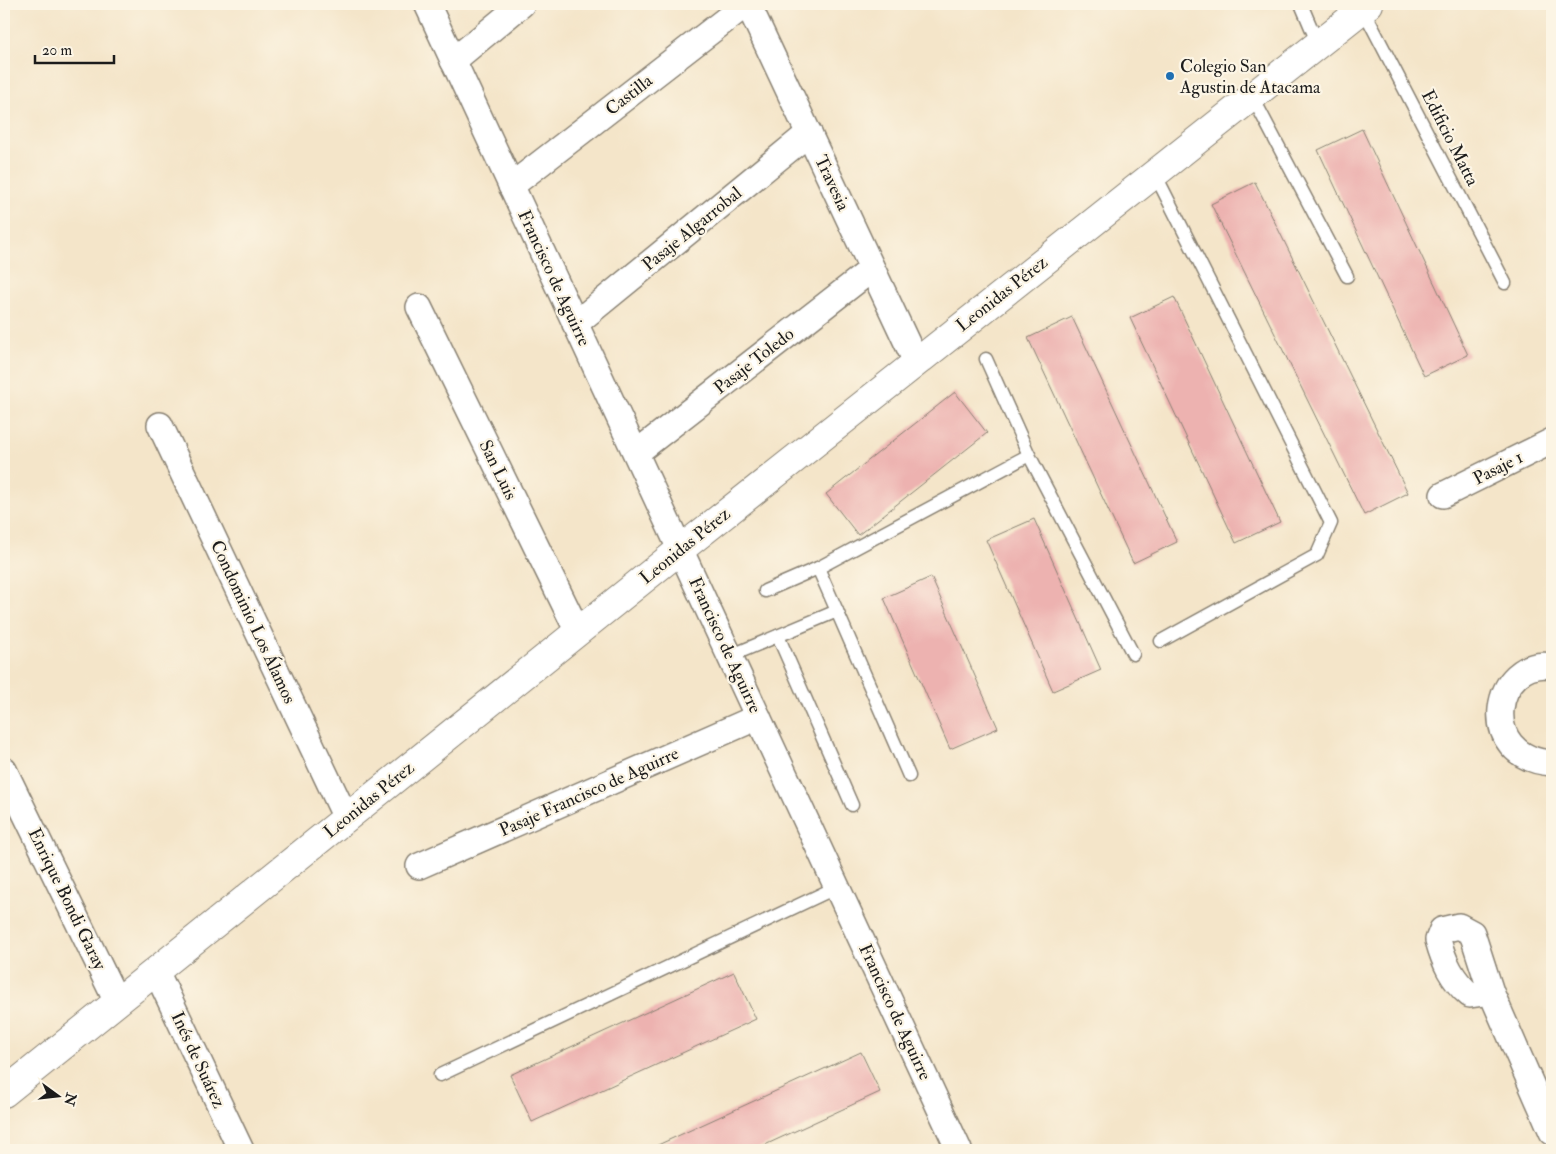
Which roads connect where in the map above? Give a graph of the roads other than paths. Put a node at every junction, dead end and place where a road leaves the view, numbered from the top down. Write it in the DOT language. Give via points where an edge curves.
graph roads {
  1 [pos="427,4"];
  2 [pos="522,4"];
  3 [pos="747,4"];
  4 [pos="1301,4"];
  5 [pos="1366,6"];
  6 [pos="1318,44"];
  7 [pos="453,61"];
  8 [pos="1252,96"];
  9 [pos="809,133"];
  10 [pos="1155,174"];
  11 [pos="511,186"];
  12 [pos="872,269"];
  13 [pos="1347,276"];
  14 [pos="1505,283"];
  15 [pos="419,307"];
  16 [pos="576,324"];
  17 [pos="986,359"];
  18 [pos="916,362"];
  19 [pos="160,425"];
  20 [pos="1552,441"];
  21 [pos="636,454"];
  22 [pos="1029,455"];
  23 [pos="1444,495"];
  24 [pos="681,549"];
  25 [pos="818,568"];
  26 [pos="765,591"];
  27 [pos="837,611"];
  28 [pos="578,632"];
  29 [pos="778,636"];
  30 [pos="1161,641"];
  31 [pos="1132,654"];
  32 [pos="730,656"];
  33 [pos="1552,666"];
  34 [pos="758,717"];
  35 [pos="1552,763"];
  36 [pos="4,770"];
  37 [pos="909,776"];
  38 [pos="852,805"];
  39 [pos="346,818"];
  40 [pos="419,866"];
  41 [pos="836,886"];
  42 [pos="156,970"];
  43 [pos="1491,992"];
  44 [pos="117,1002"];
  45 [pos="440,1075"];
  46 [pos="4,1093"];
  47 [pos="1552,1132"];
  48 [pos="241,1150"];
  49 [pos="958,1150"];
  1 -- 7 [label="street, Francisco de Aguirre"];
  2 -- 7 [label="street"];
  3 -- 9 [label="street, Travesia"];
  3 -- 11 [label="street, Castilla"];
  4 -- 6 [label="lane"];
  5 -- 6 [label="street, Leonidas Pérez"];
  5 -- 14 [label="lane, Edificio Matta"];
  6 -- 8 [label="street, Leonidas Pérez"];
  7 -- 11 [label="street, Francisco de Aguirre"];
  8 -- 10 [label="street, Leonidas Pérez"];
  8 -- 13 [label="lane"];
  9 -- 12 [label="street, Travesia"];
  9 -- 16 [label="street, Pasaje Algarrobal"];
  10 -- 18 [label="street, Leonidas Pérez"];
  10 -- 30 [label="lane" via="1331,523 1317,555"];
  11 -- 16 [label="street, Francisco de Aguirre"];
  12 -- 18 [label="street, Travesia"];
  12 -- 21 [label="street, Pasaje Toledo"];
  15 -- 28 [label="street, San Luis"];
  16 -- 21 [label="street, Francisco de Aguirre"];
  17 -- 22 [label="lane"];
  18 -- 24 [label="street, Leonidas Pérez"];
  19 -- 39 [label="street, Condominio Los Álamos"];
  20 -- 23 [label="street, Pasaje 1"];
  21 -- 24 [label="street, Francisco de Aguirre"];
  22 -- 25 [label="lane"];
  22 -- 31 [label="lane"];
  24 -- 28 [label="street, Leonidas Pérez"];
  24 -- 32 [label="street, Francisco de Aguirre"];
  25 -- 26 [label="lane"];
  25 -- 27 [label="lane"];
  27 -- 29 [label="lane"];
  27 -- 37 [label="lane"];
  28 -- 39 [label="street, Leonidas Pérez"];
  29 -- 32 [label="lane"];
  29 -- 38 [label="lane"];
  32 -- 34 [label="street, Francisco de Aguirre"];
  33 -- 35 [label="street" via="1530,669 1509,685 1502,700 1500,724 1510,745 1527,759"];
  34 -- 40 [label="street, Pasaje Francisco de Aguirre"];
  34 -- 41 [label="street, Francisco de Aguirre"];
  36 -- 44 [label="street, Enrique Bondi Garay"];
  39 -- 42 [label="street, Leonidas Pérez"];
  41 -- 45 [label="lane"];
  41 -- 49 [label="street, Francisco de Aguirre"];
  42 -- 44 [label="street, Leonidas Pérez"];
  42 -- 48 [label="street, Inés de Suárez"];
  43 -- 47 [label="street"];
  44 -- 46 [label="street, Leonidas Pérez"];
}
